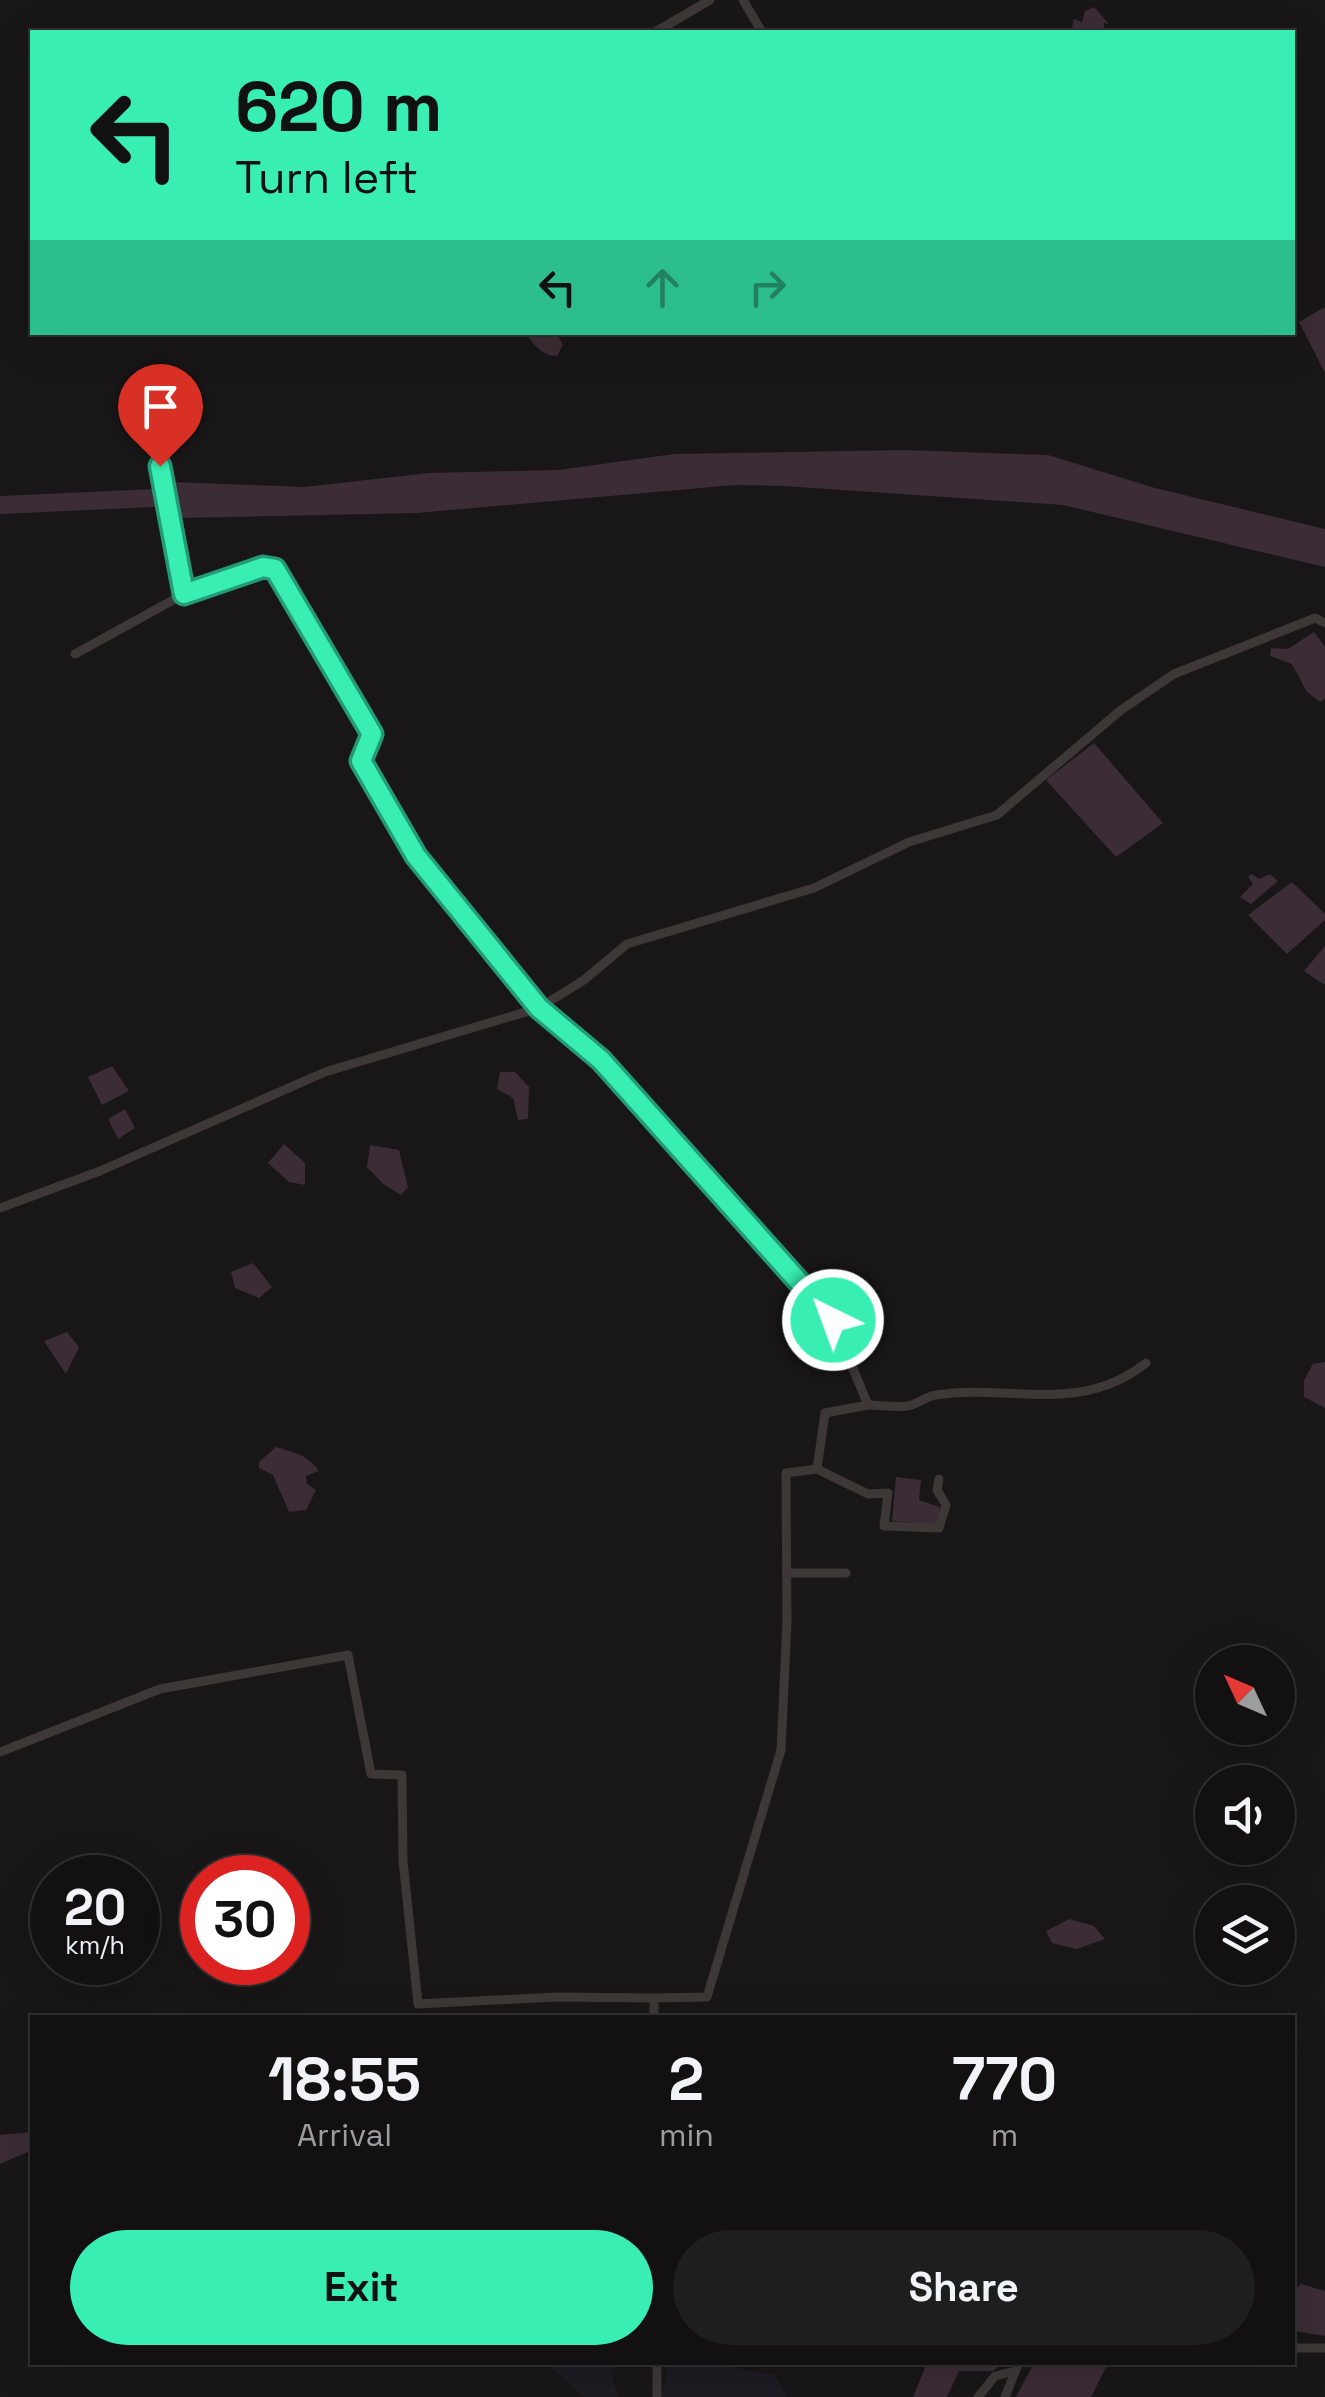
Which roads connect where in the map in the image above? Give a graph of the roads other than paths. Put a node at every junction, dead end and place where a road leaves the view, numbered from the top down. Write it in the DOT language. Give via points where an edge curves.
graph roads {
  1 [pos="710,0"];
  2 [pos="743,0"];
  3 [pos="658,30"];
  4 [pos="761,30"];
  5 [pos="153,437"];
  6 [pos="184,594"];
  7 [pos="1325,623"];
  8 [pos="75,654"];
  9 [pos="539,1008"];
  10 [pos="0,1208"];
  11 [pos="1146,1363"];
  12 [pos="868,1405"];
  13 [pos="817,1470"];
  14 [pos="939,1479"];
  15 [pos="787,1572"];
  16 [pos="846,1572"];
  17 [pos="0,1752"];
  18 [pos="654,1998"];
  19 [pos="418,2004"];
  20 [pos="418,2015"];
  21 [pos="654,2015"];
  22 [pos="1295,2348"];
  23 [pos="1325,2348"];
  24 [pos="657,2365"];
  25 [pos="1017,2367"];
  26 [pos="658,2397"];
  27 [pos="978,2397"];
  28 [pos="1005,2397"];
  1 -- 3 [label="street"];
  2 -- 4 [label="street"];
  5 -- 6 [label="street"];
  6 -- 8 [label="street"];
  6 -- 9 [label="street" via="263,567 283,578 372,734 361,761 416,856"];
  7 -- 9 [label="street" via="1315,618 1278,630 1174,674 996,816 909,842 814,888 626,944"];
  9 -- 10 [label="street" via="325,1072"];
  9 -- 12 [label="street" via="601,1060 833,1320"];
  11 -- 12 [label="street" via="1094,1390 934,1395 909,1406"];
  12 -- 13 [label="street" via="825,1413"];
  13 -- 14 [label="street" via="868,1494 888,1493 884,1526 939,1528 946,1504 936,1490"];
  13 -- 15 [label="street" via="786,1472"];
  15 -- 16 [label="street"];
  15 -- 18 [label="street" via="780,1750 706,1997"];
  17 -- 19 [label="street" via="160,1689 348,1655 371,1774 402,1774 403,1861"];
  18 -- 19 [label="street"];
  18 -- 21 [label="street"];
  19 -- 20 [label="street"];
  22 -- 23 [label="street"];
  24 -- 26 [label="street"];
  25 -- 27 [label="street" via="995,2376"];
  25 -- 28 [label="street"];
}
